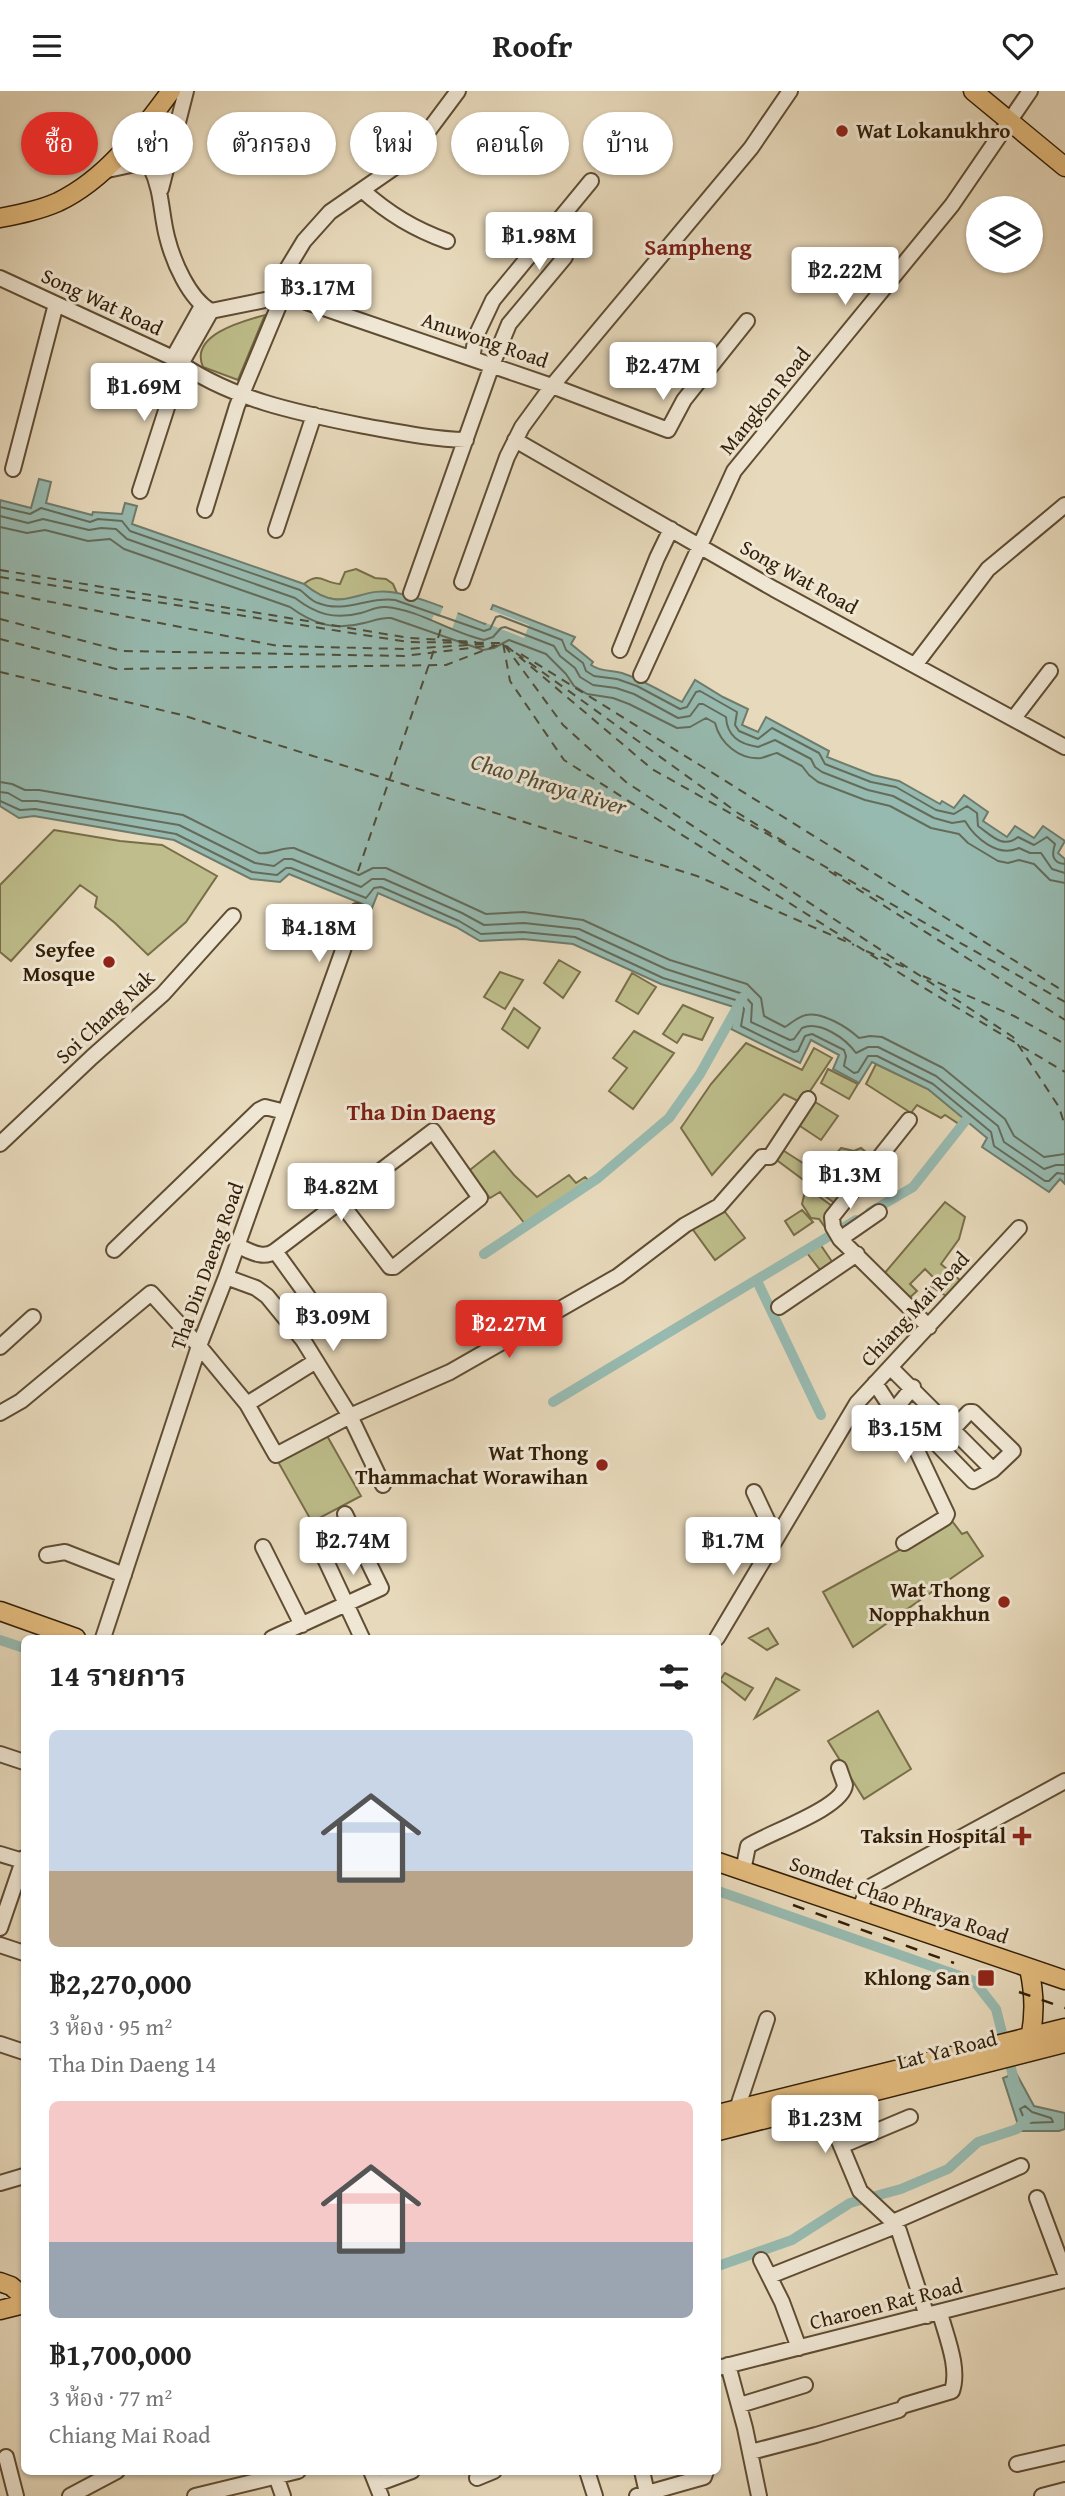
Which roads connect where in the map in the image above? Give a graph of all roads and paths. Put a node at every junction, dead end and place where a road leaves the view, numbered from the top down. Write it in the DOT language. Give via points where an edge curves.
graph roads {
  1 [pos="171,91"];
  2 [pos="186,91"];
  3 [pos="458,91"];
  4 [pos="790,91"];
  5 [pos="973,91"];
  6 [pos="1030,91"];
  7 [pos="1009,121"];
  8 [pos="1065,167"];
  9 [pos="102,171"];
  10 [pos="591,181"];
  11 [pos="362,190"];
  12 [pos="160,194"];
  13 [pos="0,218"];
  14 [pos="447,241"];
  15 [pos="565,257"];
  16 [pos="0,278"];
  17 [pos="279,298"];
  18 [pos="56,304"];
  19 [pos="207,308"];
  20 [pos="747,321"];
  21 [pos="472,358"];
  22 [pos="177,361"];
  23 [pos="492,365"];
  24 [pos="552,386"];
  25 [pos="242,394"];
  26 [pos="314,415"];
  27 [pos="466,440"];
  28 [pos="515,440"];
  29 [pos="13,469"];
  30 [pos="139,491"];
  31 [pos="1065,505"];
  32 [pos="205,510"];
  33 [pos="671,529"];
  34 [pos="276,530"];
  35 [pos="700,546"];
  36 [pos="462,582"];
  37 [pos="411,593"];
  38 [pos="621,650"];
  39 [pos="915,664"];
  40 [pos="1050,671"];
  41 [pos="641,675"];
  42 [pos="1014,718"];
  43 [pos="1065,747"];
  44 [pos="356,911"];
  45 [pos="233,916"];
  46 [pos="808,1099"];
  47 [pos="285,1112"];
  48 [pos="909,1120"];
  49 [pos="0,1144"];
  50 [pos="340,1202"];
  51 [pos="880,1212"];
  52 [pos="1018,1228"];
  53 [pos="837,1233"];
  54 [pos="237,1246"];
  55 [pos="114,1250"];
  56 [pos="275,1251"];
  57 [pos="857,1254"];
  58 [pos="226,1277"];
  59 [pos="779,1307"];
  60 [pos="33,1317"];
  61 [pos="327,1323"];
  62 [pos="929,1327"];
  63 [pos="199,1346"];
  64 [pos="0,1347"];
  65 [pos="316,1361"];
  66 [pos="891,1368"];
  67 [pos="875,1384"];
  68 [pos="913,1387"];
  69 [pos="247,1404"];
  70 [pos="0,1413"];
  71 [pos="349,1416"];
  72 [pos="954,1428"];
  73 [pos="993,1469"];
  74 [pos="383,1485"];
  75 [pos="754,1492"];
  76 [pos="345,1514"];
  77 [pos="312,1531"];
  78 [pos="778,1534"];
  79 [pos="904,1543"];
  80 [pos="263,1547"];
  81 [pos="47,1555"];
  82 [pos="124,1575"];
  83 [pos="347,1604"];
  84 [pos="0,1611"];
  85 [pos="302,1625"];
  86 [pos="68,1635"];
  87 [pos="104,1635"];
  88 [pos="279,1635"];
  89 [pos="361,1635"];
  90 [pos="719,1635"];
  91 [pos="0,1754"];
  92 [pos="21,1761"];
  93 [pos="839,1768"];
  94 [pos="1065,1781"];
  95 [pos="0,1854"];
  96 [pos="21,1859"];
  97 [pos="721,1863"];
  98 [pos="743,1871"];
  99 [pos="21,1880"];
  100 [pos="859,1910"];
  101 [pos="0,1929"];
  102 [pos="0,1945"];
  103 [pos="21,1953"];
  104 [pos="1029,1968"];
  105 [pos="1065,1980"];
  106 [pos="766,2019"];
  107 [pos="1065,2028"];
  108 [pos="1065,2043"];
  109 [pos="0,2044"];
  110 [pos="1015,2049"];
  111 [pos="21,2051"];
  112 [pos="824,2105"];
  113 [pos="737,2109"];
  114 [pos="721,2113"];
  115 [pos="910,2117"];
  116 [pos="721,2130"];
  117 [pos="841,2146"];
  118 [pos="1021,2166"];
  119 [pos="21,2177"];
  120 [pos="0,2183"];
  121 [pos="1037,2198"];
  122 [pos="894,2224"];
  123 [pos="761,2260"];
  124 [pos="1065,2273"];
  125 [pos="770,2276"];
  126 [pos="1065,2280"];
  127 [pos="21,2305"];
  128 [pos="0,2310"];
  129 [pos="933,2315"];
  130 [pos="799,2348"];
  131 [pos="723,2366"];
  132 [pos="805,2385"];
  133 [pos="740,2405"];
  134 [pos="751,2452"];
  135 [pos="1065,2453"];
  136 [pos="6,2457"];
  137 [pos="1017,2464"];
  138 [pos="108,2475"];
  139 [pos="280,2475"];
  140 [pos="401,2475"];
  141 [pos="484,2475"];
  142 [pos="588,2475"];
  143 [pos="642,2475"];
  144 [pos="705,2475"];
  145 [pos="276,2476"];
  146 [pos="477,2478"];
  147 [pos="376,2484"];
  148 [pos="1065,2490"];
  149 [pos="642,2495"];
  150 [pos="16,2496"];
  151 [pos="70,2496"];
  152 [pos="195,2496"];
  153 [pos="283,2496"];
  154 [pos="595,2496"];
  155 [pos="759,2496"];
  156 [pos="1042,2496"];
  1 -- 9 [label="main road" via="137,136"];
  2 -- 12 [label="street"];
  3 -- 11 [label="street" via="408,158"];
  4 -- 24 [label="street" via="751,148"];
  5 -- 7 [label="main road"];
  6 -- 7 [label="street, Mangkon Road"];
  7 -- 8 [label="main road"];
  7 -- 35 [label="street, Mangkon Road" via="952,205 734,471"];
  9 -- 12 [label="street" via="146,164"];
  9 -- 13 [label="main road" via="58,202"];
  10 -- 21 [label="street" via="493,300 476,336"];
  11 -- 14 [label="street" via="387,212"];
  11 -- 17 [label="street" via="330,212 304,241 281,279"];
  12 -- 19 [label="street" via="169,243"];
  15 -- 23 [label="street" via="509,324"];
  16 -- 18 [label="street, Song Wat Road"];
  17 -- 19 [label="street, Anuwong Road"];
  17 -- 21 [label="street, Anuwong Road" via="303,301"];
  17 -- 25 [label="street"];
  18 -- 22 [label="street, Song Wat Road"];
  18 -- 29 [label="street"];
  19 -- 22 [label="street"];
  20 -- 24 [label="street, Anuwong Road" via="684,400 668,430"];
  21 -- 23 [label="street, Anuwong Road"];
  22 -- 25 [label="street, Song Wat Road"];
  22 -- 30 [label="street"];
  23 -- 24 [label="street, Anuwong Road"];
  23 -- 27 [label="street"];
  24 -- 28 [label="street"];
  25 -- 26 [label="street, Song Wat Road"];
  25 -- 32 [label="street"];
  26 -- 27 [label="street, Song Wat Road" via="411,435"];
  26 -- 34 [label="street"];
  27 -- 37 [label="street"];
  28 -- 33 [label="street, Song Wat Road"];
  28 -- 36 [label="street"];
  31 -- 39 [label="street" via="988,569"];
  33 -- 35 [label="street, Song Wat Road"];
  33 -- 38 [label="street"];
  35 -- 39 [label="street, Song Wat Road"];
  35 -- 41 [label="street, Mangkon Road"];
  39 -- 42 [label="street, Song Wat Road"];
  40 -- 42 [label="street"];
  42 -- 43 [label="street, Song Wat Road"];
  44 -- 47 [label="street, Tha Din Daeng Road"];
  45 -- 49 [label="street, Soi Chang Nak" via="163,994"];
  46 -- 71 [label="street" via="770,1157 762,1157 719,1206 618,1276 450,1372"];
  47 -- 54 [label="street, Tha Din Daeng Road"];
  47 -- 55 [label="street" via="259,1110"];
  48 -- 53 [label="street" via="832,1217"];
  50 -- 50 [label="street" via="433,1131 480,1198 394,1267 388,1266"];
  50 -- 56 [label="street"];
  51 -- 53 [label="street"];
  52 -- 62 [label="street, Chiang Mai Road"];
  53 -- 57 [label="street"];
  54 -- 56 [label="street" via="263,1256"];
  54 -- 58 [label="street, Tha Din Daeng Road"];
  56 -- 61 [label="street"];
  57 -- 59 [label="street"];
  57 -- 62 [label="street"];
  58 -- 63 [label="street, Tha Din Daeng Road"];
  58 -- 65 [label="street" via="267,1296"];
  60 -- 64 [label="street"];
  62 -- 66 [label="street, Chiang Mai Road"];
  63 -- 69 [label="street"];
  63 -- 70 [label="street" via="151,1293 21,1401"];
  63 -- 82 [label="street, Tha Din Daeng Road"];
  65 -- 69 [label="street"];
  65 -- 71 [label="street"];
  66 -- 67 [label="street, Chiang Mai Road"];
  66 -- 68 [label="street"];
  67 -- 78 [label="street, Chiang Mai Road" via="858,1403"];
  67 -- 79 [label="street" via="912,1440 947,1514"];
  68 -- 72 [label="street"];
  68 -- 73 [label="street" via="900,1406 970,1479 976,1481"];
  69 -- 71 [label="street" via="276,1455"];
  71 -- 74 [label="street"];
  72 -- 73 [label="street"];
  72 -- 73 [label="street" via="973,1412 1009,1445 1011,1455"];
  75 -- 78 [label="street"];
  76 -- 83 [label="street" via="381,1588"];
  77 -- 83 [label="street"];
  78 -- 90 [label="street, Chiang Mai Road"];
  80 -- 85 [label="street"];
  81 -- 82 [label="street" via="65,1552"];
  82 -- 87 [label="street, Tha Din Daeng Road"];
  83 -- 85 [label="street"];
  83 -- 89 [label="street"];
  84 -- 86 [label="main road"];
  85 -- 88 [label="street"];
  91 -- 92 [label="street"];
  93 -- 98 [label="street" via="845,1785 842,1794 816,1813 748,1846"];
  94 -- 100 [label="street" via="872,1886"];
  95 -- 96 [label="street"];
  97 -- 98 [label="main road, Somdet Chao Phraya Road"];
  98 -- 100 [label="main road, Somdet Chao Phraya Road"];
  99 -- 101 [label="street"];
  100 -- 104 [label="main road, Somdet Chao Phraya Road"];
  102 -- 103 [label="street"];
  104 -- 105 [label="main road, Somdet Chao Phraya Road"];
  104 -- 110 [label="main road" via="1035,1999"];
  106 -- 113 [label="street"];
  107 -- 110 [label="main road, Lat Ya Road"];
  108 -- 110 [label="main road, Lat Ya Road"];
  109 -- 111 [label="street"];
  110 -- 112 [label="main road, Lat Ya Road"];
  110 -- 113 [label="main road, Lat Ya Road"];
  112 -- 116 [label="main road, Lat Ya Road"];
  112 -- 117 [label="street"];
  113 -- 114 [label="main road, Lat Ya Road"];
  115 -- 117 [label="street"];
  117 -- 122 [label="street" via="865,2196"];
  118 -- 122 [label="street"];
  119 -- 120 [label="street"];
  121 -- 124 [label="street"];
  122 -- 125 [label="street"];
  122 -- 129 [label="street"];
  123 -- 125 [label="street"];
  125 -- 130 [label="street"];
  126 -- 129 [label="street, Charoen Rat Road"];
  127 -- 128 [label="main road"];
  129 -- 130 [label="street, Charoen Rat Road"];
  129 -- 134 [label="street" via="953,2366 952,2391"];
  130 -- 131 [label="street, Charoen Rat Road"];
  131 -- 133 [label="street"];
  132 -- 133 [label="street"];
  133 -- 134 [label="street"];
  134 -- 155 [label="street"];
  135 -- 137 [label="street"];
  136 -- 150 [label="street"];
  138 -- 151 [label="street"];
  139 -- 145 [label="street"];
  140 -- 147 [label="street"];
  141 -- 146 [label="street"];
  142 -- 154 [label="street"];
  143 -- 149 [label="street"];
  144 -- 149 [label="street"];
  145 -- 152 [label="street"];
  145 -- 153 [label="street"];
  148 -- 156 [label="street"];
}
